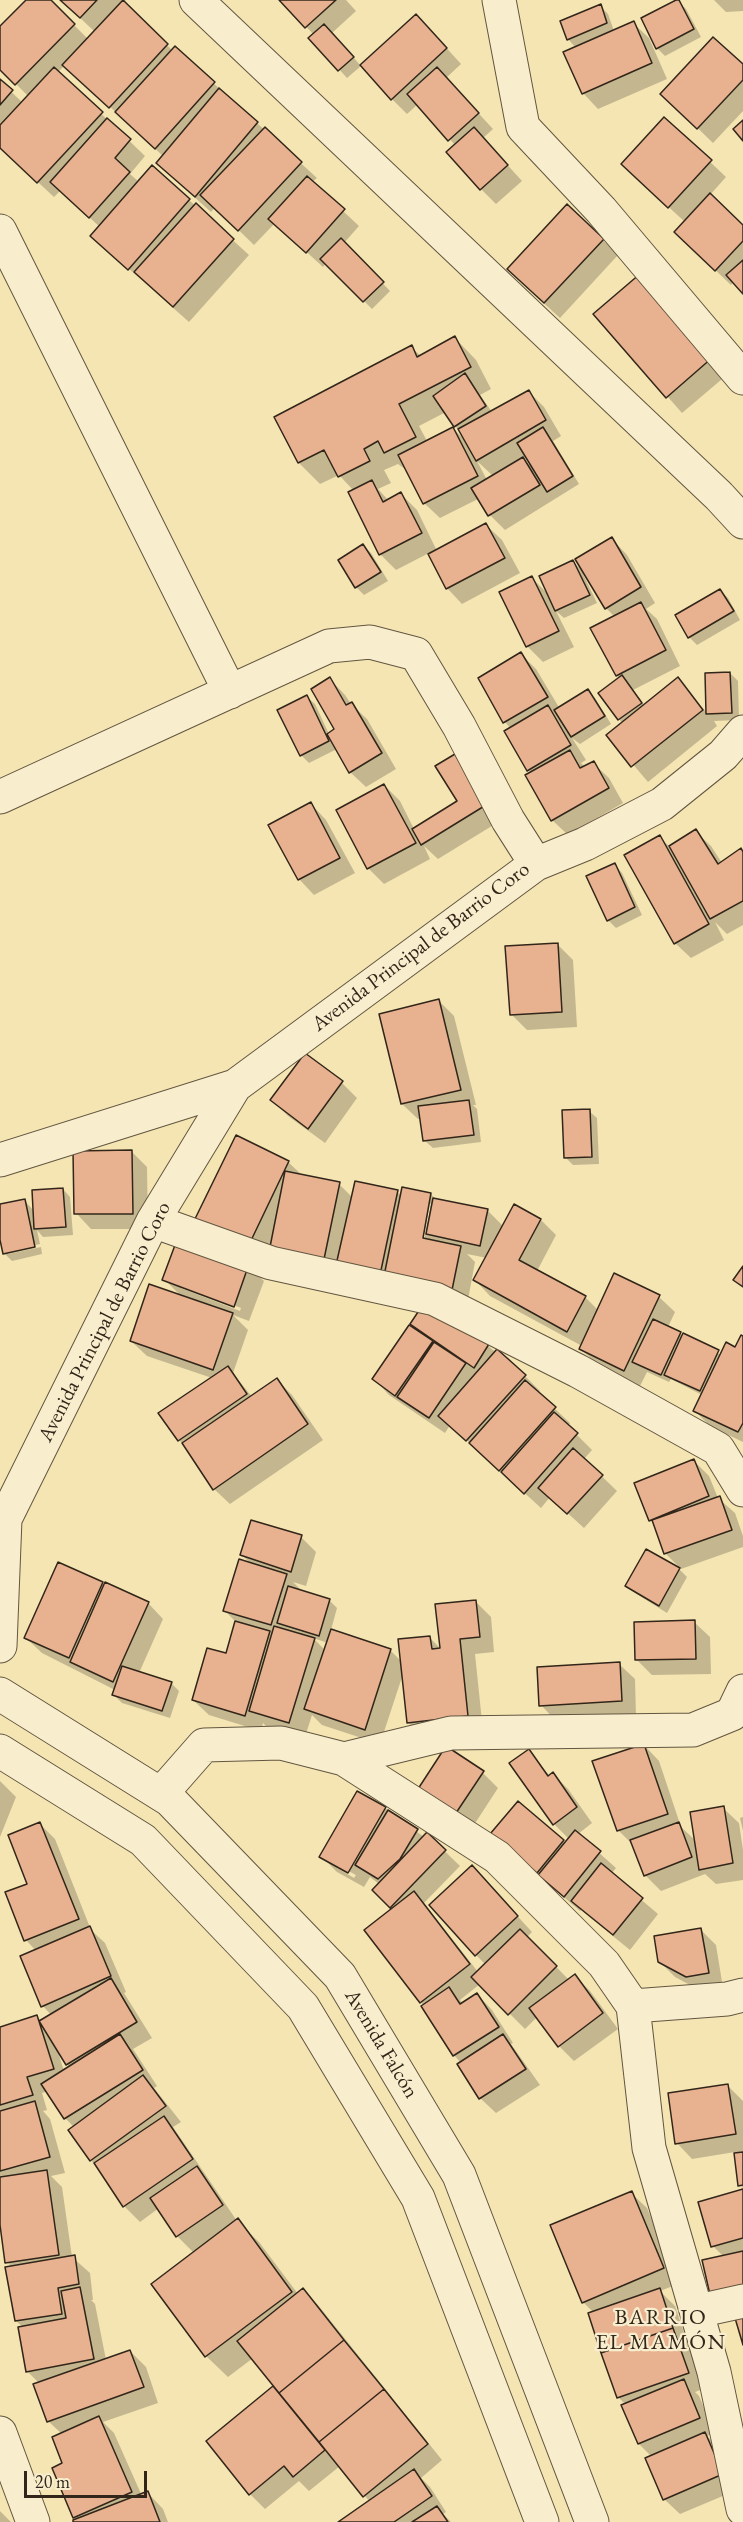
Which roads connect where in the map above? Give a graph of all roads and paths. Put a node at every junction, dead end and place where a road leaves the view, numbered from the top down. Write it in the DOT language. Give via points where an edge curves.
graph roads {
  1 [pos="196,0"];
  2 [pos="499,0"];
  3 [pos="0,231"];
  4 [pos="743,378"];
  5 [pos="743,522"];
  6 [pos="230,692"];
  7 [pos="743,732"];
  8 [pos="0,797"];
  9 [pos="536,864"];
  10 [pos="235,1086"];
  11 [pos="0,1160"];
  12 [pos="153,1221"];
  13 [pos="743,1490"];
  14 [pos="3,1521"];
  15 [pos="0,1646"];
  16 [pos="0,1665"];
  17 [pos="743,1691"];
  18 [pos="0,1694"];
  19 [pos="73,1739"];
  20 [pos="0,1751"];
  21 [pos="344,1759"];
  22 [pos="161,1794"];
  23 [pos="743,1995"];
  24 [pos="633,2006"];
  25 [pos="743,2301"];
  26 [pos="698,2311"];
  27 [pos="0,2433"];
  28 [pos="743,2509"];
  29 [pos="33,2522"];
  30 [pos="542,2522"];
  31 [pos="592,2522"];
  1 -- 5 [label="street"];
  2 -- 4 [label="street" via="523,127 601,210"];
  3 -- 6 [label="street"];
  6 -- 8 [label="street, Avenida Principal de Barrio Coro"];
  6 -- 9 [label="street, Avenida Principal de Barrio Coro" via="329,646 370,642 416,654"];
  7 -- 9 [label="street" via="723,755 662,804 585,844"];
  9 -- 10 [label="street, Avenida Principal de Barrio Coro"];
  10 -- 11 [label="street"];
  10 -- 12 [label="street, Avenida Principal de Barrio Coro"];
  12 -- 13 [label="street" via="271,1263 435,1299 578,1371 718,1449"];
  12 -- 14 [label="street, Avenida Principal de Barrio Coro"];
  14 -- 15 [label="street"];
  16 -- 19 [label="street" via="12,1690"];
  17 -- 21 [label="street" via="732,1713 693,1730 451,1733"];
  18 -- 19 [label="street, Avenida Falcón"];
  19 -- 22 [label="street, Avenida Falcón"];
  20 -- 30 [label="street" via="143,1840 303,2007 418,2198"];
  21 -- 22 [label="street" via="281,1743 204,1745"];
  21 -- 24 [label="street" via="497,1857 604,1964"];
  22 -- 31 [label="street, Avenida Falcón" via="340,1976 459,2175"];
  23 -- 24 [label="street"];
  24 -- 26 [label="street" via="649,2148"];
  25 -- 26 [label="street"];
  26 -- 28 [label="street"];
  27 -- 29 [label="street"];
}
